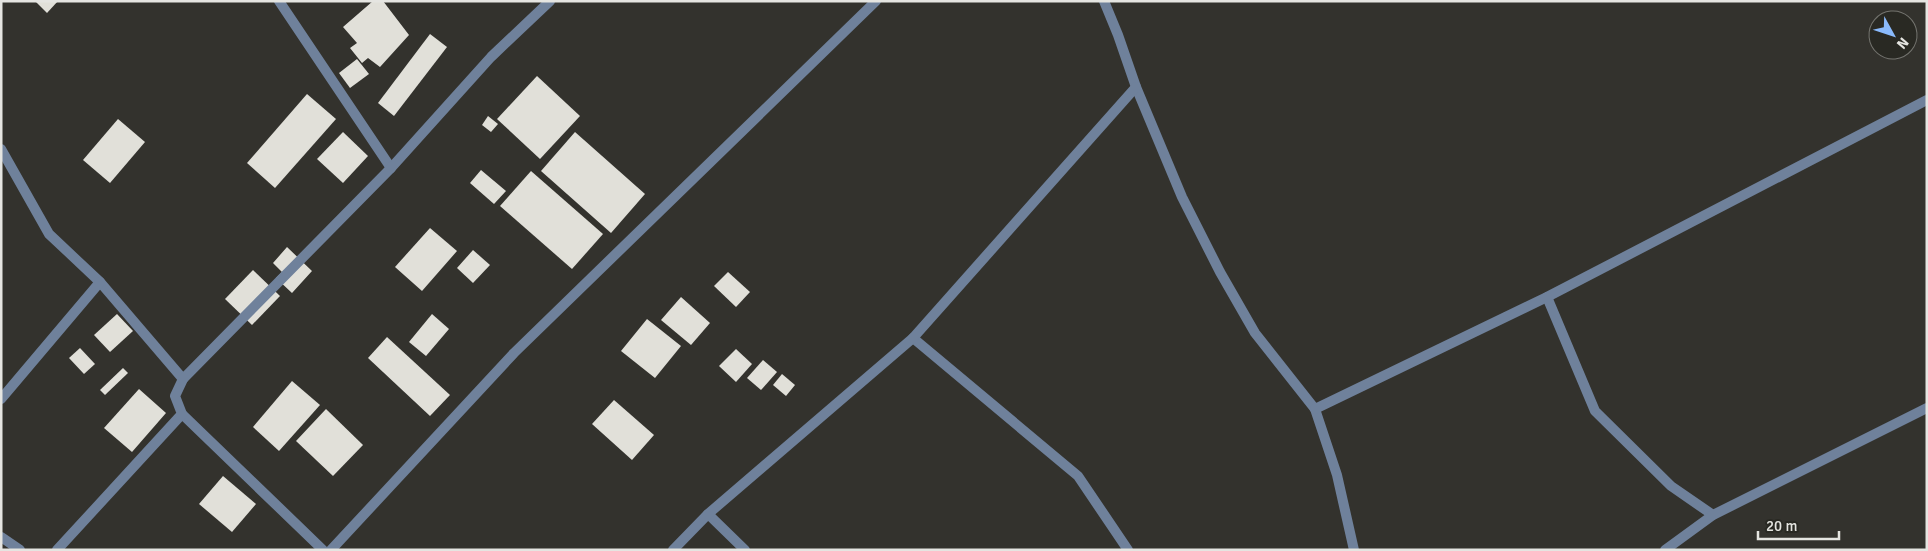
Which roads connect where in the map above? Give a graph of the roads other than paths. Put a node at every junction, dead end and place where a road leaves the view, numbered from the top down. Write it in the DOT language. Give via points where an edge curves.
graph roads {
  1 [pos="279,1"];
  2 [pos="550,1"];
  3 [pos="876,1"];
  4 [pos="1104,1"];
  5 [pos="1136,87"];
  6 [pos="1927,100"];
  7 [pos="1,149"];
  8 [pos="391,168"];
  9 [pos="100,282"];
  10 [pos="1548,297"];
  11 [pos="913,338"];
  12 [pos="183,379"];
  13 [pos="1,399"];
  14 [pos="1927,408"];
  15 [pos="1315,409"];
  16 [pos="182,414"];
  17 [pos="708,514"];
  18 [pos="1713,515"];
  19 [pos="1,537"];
  20 [pos="20,550"];
  21 [pos="58,550"];
  22 [pos="323,550"];
  23 [pos="331,550"];
  24 [pos="673,550"];
  25 [pos="745,550"];
  26 [pos="1128,550"];
  27 [pos="1354,550"];
  28 [pos="1665,550"];
  1 -- 8 [label="street"];
  2 -- 8 [label="street" via="491,57"];
  3 -- 23 [label="street" via="514,354"];
  4 -- 5 [label="street"];
  5 -- 11 [label="street"];
  5 -- 15 [label="street" via="1182,197 1220,272 1255,333"];
  6 -- 10 [label="street"];
  7 -- 9 [label="street" via="49,234"];
  8 -- 12 [label="street"];
  9 -- 12 [label="street"];
  9 -- 13 [label="street"];
  10 -- 15 [label="street"];
  10 -- 18 [label="street" via="1595,411 1671,486"];
  11 -- 17 [label="street"];
  11 -- 26 [label="street" via="1078,476"];
  12 -- 16 [label="street" via="175,396"];
  14 -- 18 [label="street"];
  15 -- 27 [label="street" via="1338,475"];
  16 -- 21 [label="street"];
  16 -- 22 [label="street"];
  17 -- 24 [label="street"];
  17 -- 25 [label="street"];
  18 -- 28 [label="street"];
  19 -- 20 [label="street"];
}
